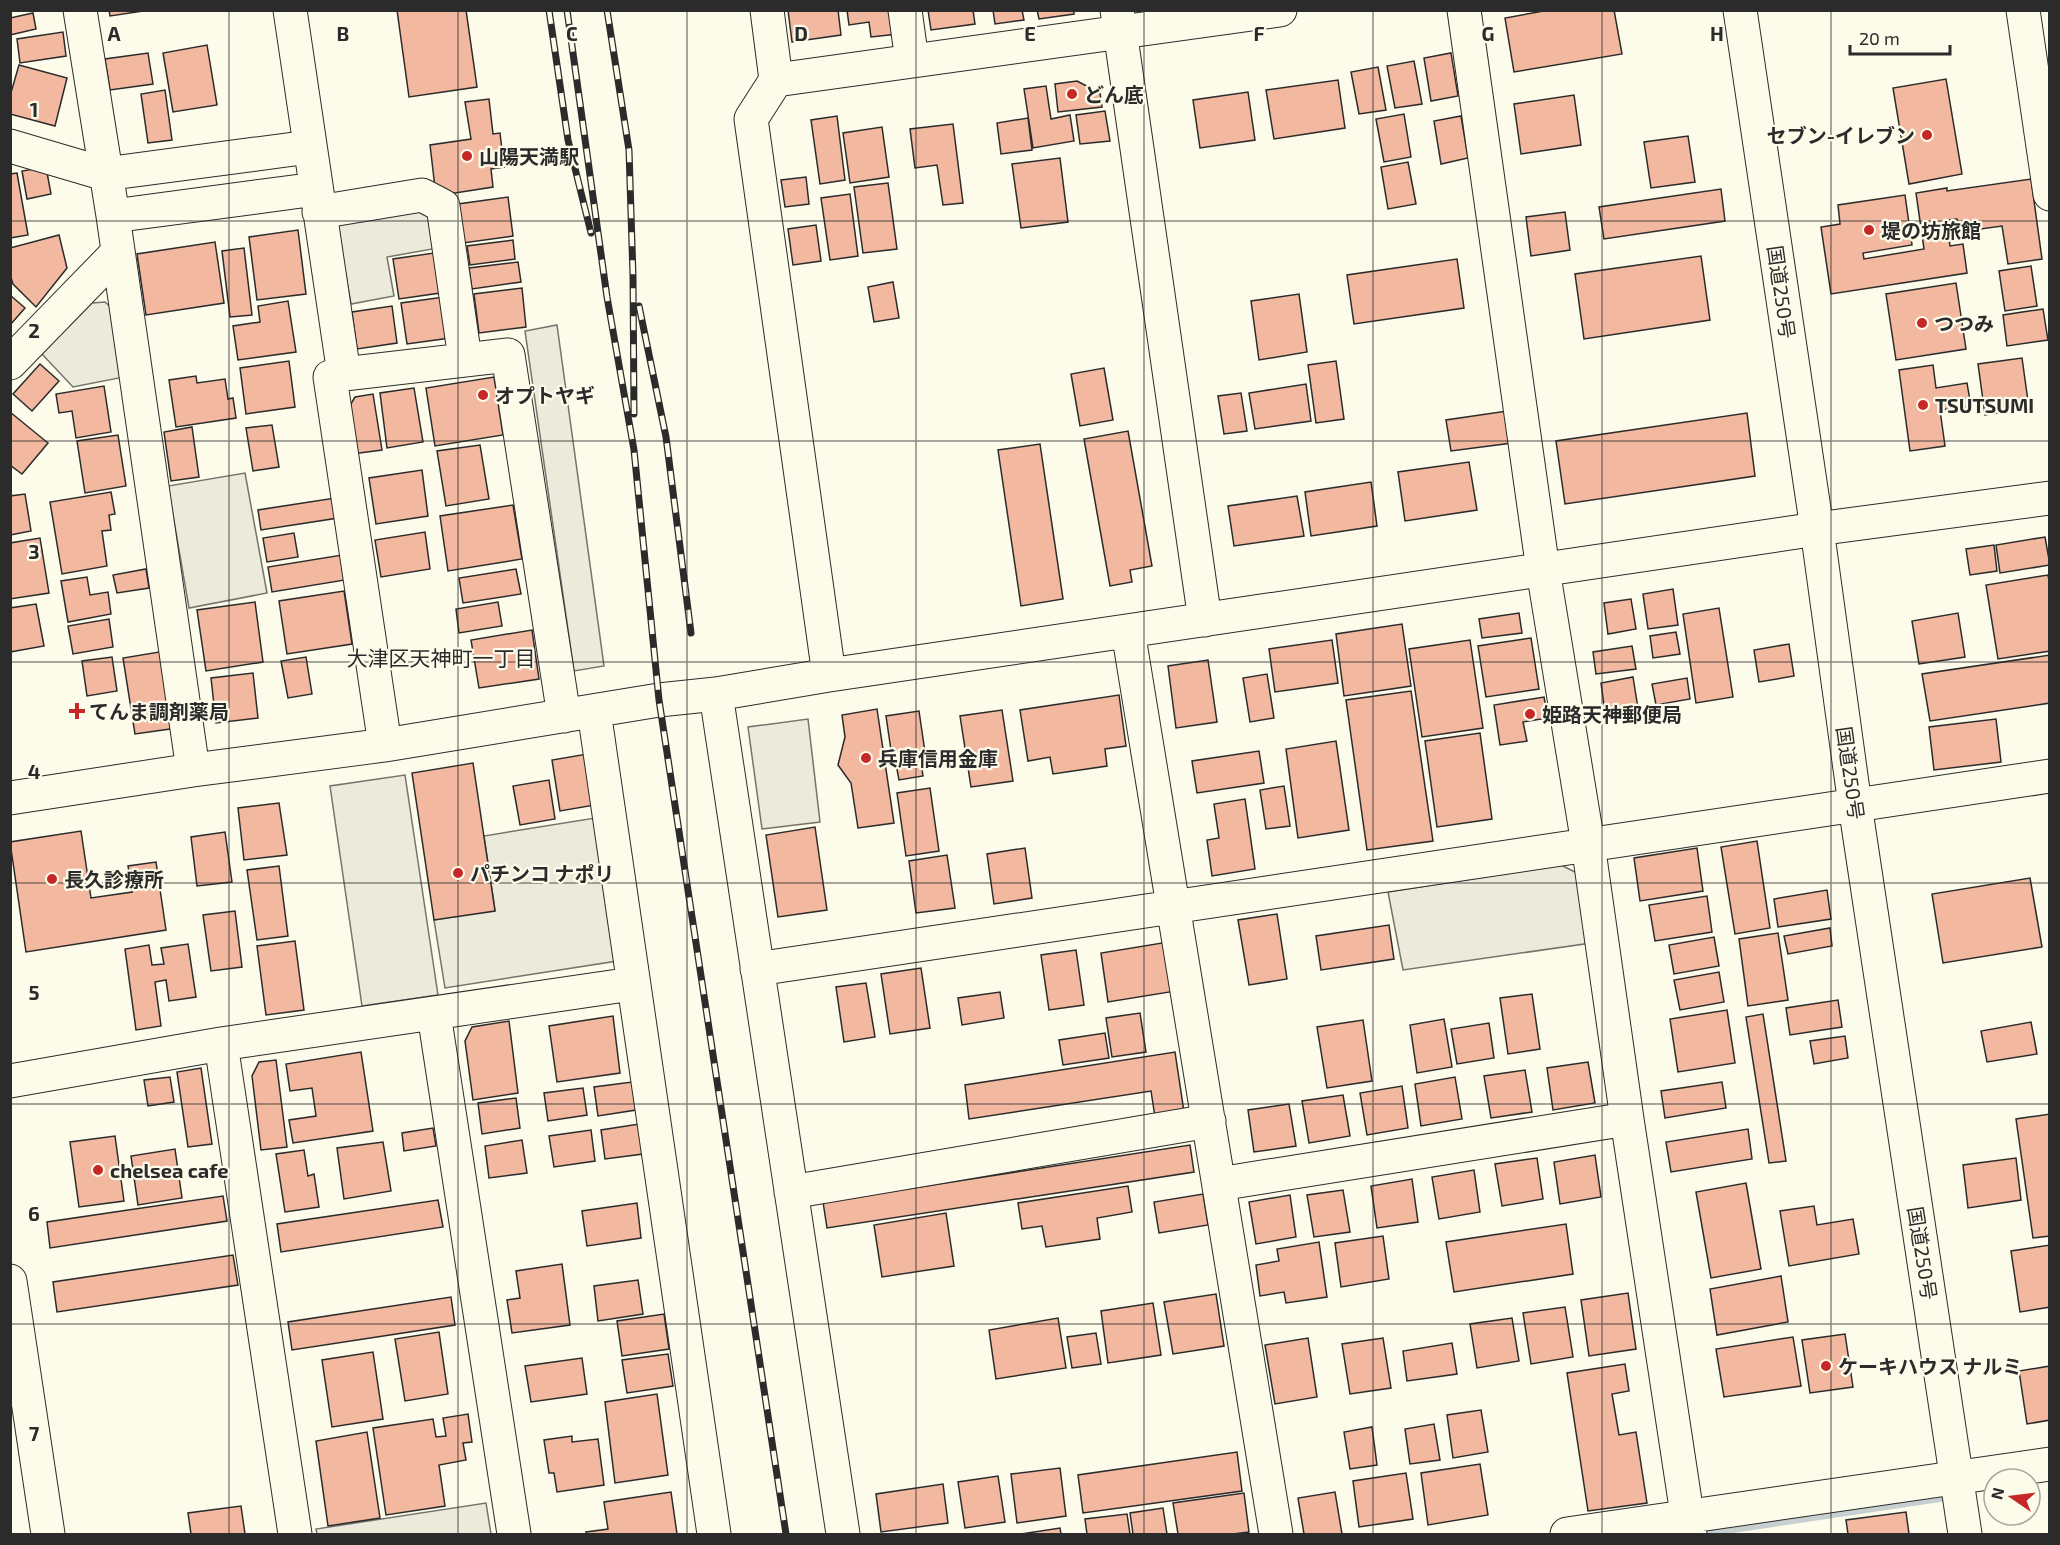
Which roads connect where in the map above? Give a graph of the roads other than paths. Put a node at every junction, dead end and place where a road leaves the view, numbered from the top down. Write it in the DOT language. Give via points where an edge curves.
graph roads {
  1 [pos="80,10"];
  2 [pos="290,10"];
  3 [pos="767,10"];
  4 [pos="905,10"];
  5 [pos="1280,10"];
  6 [pos="1464,10"];
  7 [pos="1740,10"];
  8 [pos="2023,10"];
  9 [pos="1118,22"];
  10 [pos="912,61"];
  11 [pos="776,80"];
  12 [pos="10,146"];
  13 [pos="309,147"];
  14 [pos="105,174"];
  15 [pos="2049,194"];
  16 [pos="317,201"];
  17 [pos="113,216"];
  18 [pos="118,252"];
  19 [pos="465,359"];
  20 [pos="10,363"];
  21 [pos="344,374"];
  22 [pos="2049,498"];
  23 [pos="1817,530"];
  24 [pos="1543,570"];
  25 [pos="1205,620"];
  26 [pos="1128,631"];
  27 [pos="829,675"];
  28 [pos="716,694"];
  29 [pos="579,713"];
  30 [pos="385,745"];
  31 [pos="193,770"];
  32 [pos="2049,776"];
  33 [pos="10,798"];
  34 [pos="1855,805"];
  35 [pos="1588,844"];
  36 [pos="1174,906"];
  37 [pos="757,969"];
  38 [pos="632,984"];
  39 [pos="434,1014"];
  40 [pos="221,1044"];
  41 [pos="10,1081"];
  42 [pos="1627,1119"];
  43 [pos="1209,1121"];
  44 [pos="1219,1184"];
  45 [pos="791,1192"];
  46 [pos="10,1281"];
  47 [pos="2049,1464"];
  48 [pos="1957,1477"];
  49 [pos="1689,1526"];
  50 [pos="48,1534"];
  51 [pos="295,1534"];
  52 [pos="514,1534"];
  53 [pos="714,1534"];
  54 [pos="843,1534"];
  55 [pos="1276,1534"];
  56 [pos="1567,1534"];
  57 [pos="1965,1534"];
  1 -- 14 [label="main road"];
  2 -- 13 [label="main road"];
  3 -- 11 [label="main road"];
  4 -- 10 [label="main road"];
  5 -- 9 [label="main road"];
  6 -- 24 [label="main road"];
  7 -- 23 [label="main road, 国道250号"];
  8 -- 15 [label="main road"];
  9 -- 10 [label="main road"];
  9 -- 25 [label="main road"];
  10 -- 11 [label="main road"];
  11 -- 27 [label="main road" via="751,119"];
  12 -- 14 [label="main road"];
  13 -- 14 [label="main road"];
  13 -- 16 [label="main road"];
  14 -- 17 [label="main road"];
  16 -- 17 [label="main road"];
  16 -- 19 [label="main road" via="422,195 443,206"];
  16 -- 21 [label="main road"];
  17 -- 18 [label="main road"];
  18 -- 20 [label="main road"];
  18 -- 31 [label="main road"];
  19 -- 21 [label="main road"];
  19 -- 29 [label="main road" via="508,355"];
  21 -- 30 [label="main road" via="330,377"];
  22 -- 23 [label="main road"];
  23 -- 24 [label="main road"];
  23 -- 34 [label="main road, 国道250号"];
  24 -- 25 [label="main road"];
  24 -- 35 [label="main road"];
  25 -- 26 [label="main road"];
  26 -- 27 [label="main road"];
  26 -- 36 [label="main road"];
  27 -- 28 [label="main road"];
  28 -- 29 [label="main road"];
  28 -- 37 [label="main road"];
  29 -- 30 [label="main road"];
  29 -- 38 [label="main road"];
  30 -- 31 [label="main road"];
  31 -- 33 [label="main road"];
  32 -- 34 [label="main road"];
  34 -- 35 [label="main road"];
  34 -- 48 [label="main road, 国道250号"];
  35 -- 36 [label="main road"];
  35 -- 42 [label="main road"];
  36 -- 37 [label="main road"];
  36 -- 43 [label="main road"];
  37 -- 45 [label="main road"];
  38 -- 39 [label="main road"];
  38 -- 53 [label="main road"];
  39 -- 40 [label="main road"];
  39 -- 52 [label="main road"];
  40 -- 41 [label="main road"];
  40 -- 51 [label="main road"];
  42 -- 44 [label="main road"];
  42 -- 49 [label="main road"];
  43 -- 44 [label="main road"];
  43 -- 45 [label="main road"];
  44 -- 55 [label="main road"];
  45 -- 54 [label="main road"];
  46 -- 50 [label="main road"];
  47 -- 48 [label="main road"];
  48 -- 49 [label="main road"];
  48 -- 57 [label="main road, 国道250号"];
  49 -- 56 [label="main road"];
}
